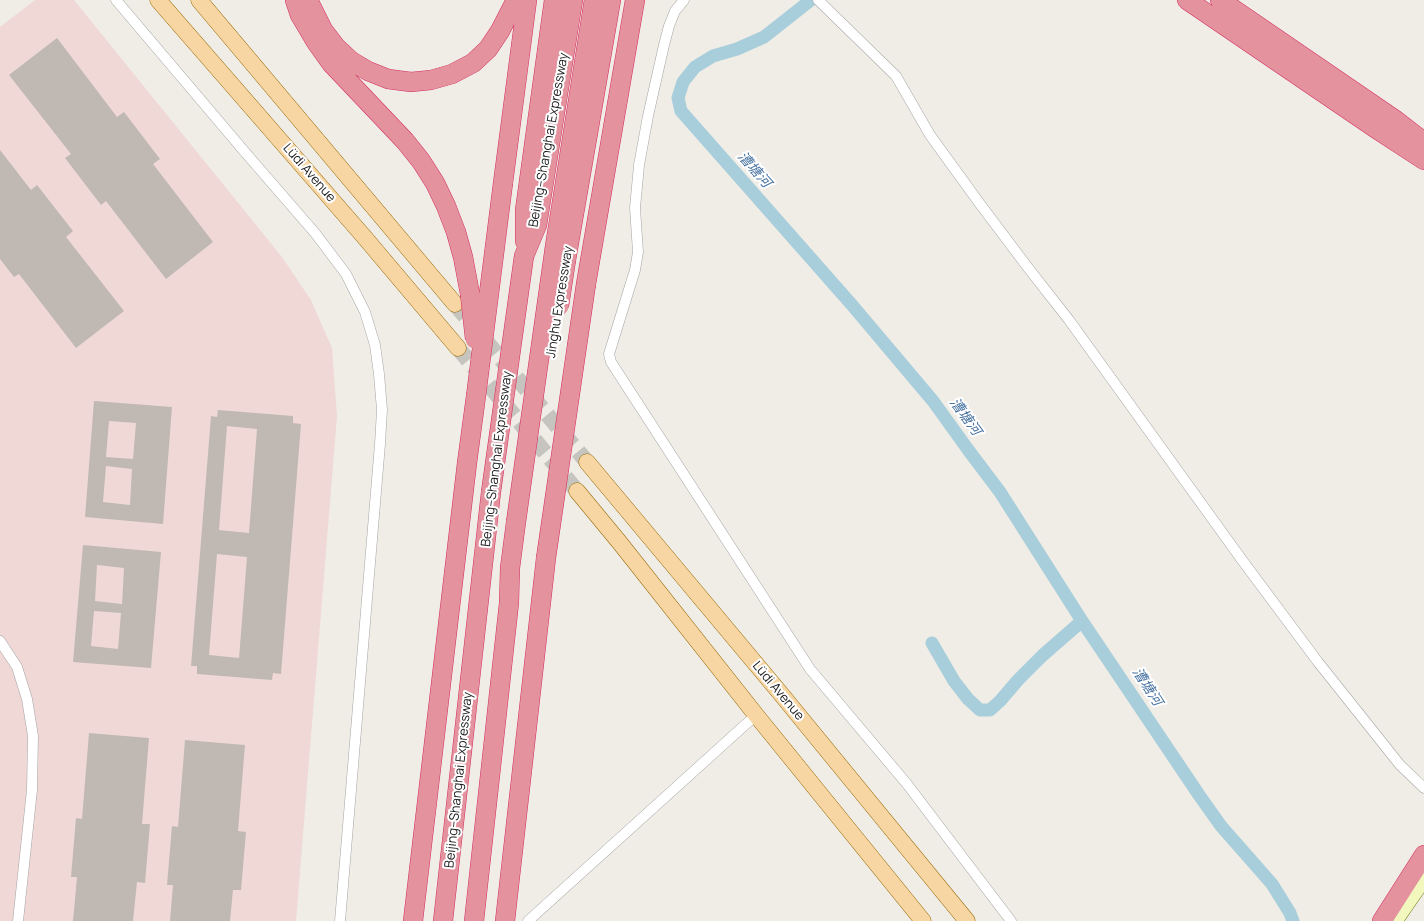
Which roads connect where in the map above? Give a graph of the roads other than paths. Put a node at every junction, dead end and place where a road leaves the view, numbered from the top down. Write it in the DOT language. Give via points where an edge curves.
graph roads {
  1 [pos="116,0"];
  2 [pos="158,0"];
  3 [pos="199,0"];
  4 [pos="295,0"];
  5 [pos="308,0"];
  6 [pos="516,0"];
  7 [pos="527,0"];
  8 [pos="554,0"];
  9 [pos="573,0"];
  10 [pos="594,0"];
  11 [pos="611,0"];
  12 [pos="647,0"];
  13 [pos="684,0"];
  14 [pos="1187,0"];
  15 [pos="1220,0"];
  16 [pos="820,2"];
  17 [pos="633,9"];
  18 [pos="1394,119"];
  19 [pos="1375,128"];
  20 [pos="1424,137"];
  21 [pos="1424,142"];
  22 [pos="1424,160"];
  23 [pos="1424,166"];
  24 [pos="560,253"];
  25 [pos="524,256"];
  26 [pos="455,304"];
  27 [pos="458,348"];
  28 [pos="476,396"];
  29 [pos="587,462"];
  30 [pos="577,491"];
  31 [pos="0,641"];
  32 [pos="756,715"];
  33 [pos="1424,788"];
  34 [pos="1424,855"];
  35 [pos="1424,879"];
  36 [pos="18,921"];
  37 [pos="340,921"];
  38 [pos="414,921"];
  39 [pos="443,921"];
  40 [pos="474,921"];
  41 [pos="505,921"];
  42 [pos="528,921"];
  43 [pos="923,921"];
  44 [pos="968,921"];
  45 [pos="1011,921"];
  46 [pos="1382,921"];
  47 [pos="1394,921"];
  1 -- 37 [label="street" via="316,233 346,274 365,312 375,345 382,410 380,444"];
  2 -- 27 [label="main road, Lüdi Avenue"];
  3 -- 26 [label="main road, Lüdi Avenue"];
  4 -- 28 [label="highway, bridge" via="300,15 331,63 421,161 446,206 465,264 472,304"];
  5 -- 6 [label="highway" via="323,30 351,61 388,79 412,82 452,74 473,63 488,49"];
  7 -- 28 [label="highway, bridge"];
  8 -- 25 [label="highway" via="525,210"];
  9 -- 25 [label="highway, Beijing–Shanghai Expressway" via="537,225"];
  10 -- 24 [label="highway, Beijing–Shanghai Expressway"];
  11 -- 24 [label="highway, Jinghu Expressway"];
  12 -- 17 [label="highway"];
  13 -- 45 [label="street" via="675,11 669,26 648,116 639,165 635,208 638,252 635,270 609,354 611,362 810,669 908,784"];
  14 -- 19 [label="highway"];
  15 -- 18 [label="highway"];
  16 -- 33 [label="street" via="896,76 930,135 1028,269 1069,320 1242,560 1318,662 1400,765"];
  17 -- 41 [label="highway, bridge" via="586,284 546,558"];
  18 -- 20 [label="highway"];
  18 -- 21 [label="highway"];
  19 -- 22 [label="highway"];
  19 -- 23 [label="highway"];
  24 -- 40 [label="highway, Beijing–Shanghai Expressway, bridge" via="521,527 510,568"];
  25 -- 39 [label="highway, Beijing–Shanghai Expressway, bridge" via="491,492"];
  28 -- 38 [label="highway"];
  29 -- 44 [label="main road, Lüdi Avenue"];
  30 -- 32 [label="main road"];
  31 -- 36 [label="street" via="17,667 27,699 33,736 32,790"];
  32 -- 42 [label="street"];
  32 -- 43 [label="main road"];
  34 -- 46 [label="highway"];
  35 -- 47 [label="main road"];
}
